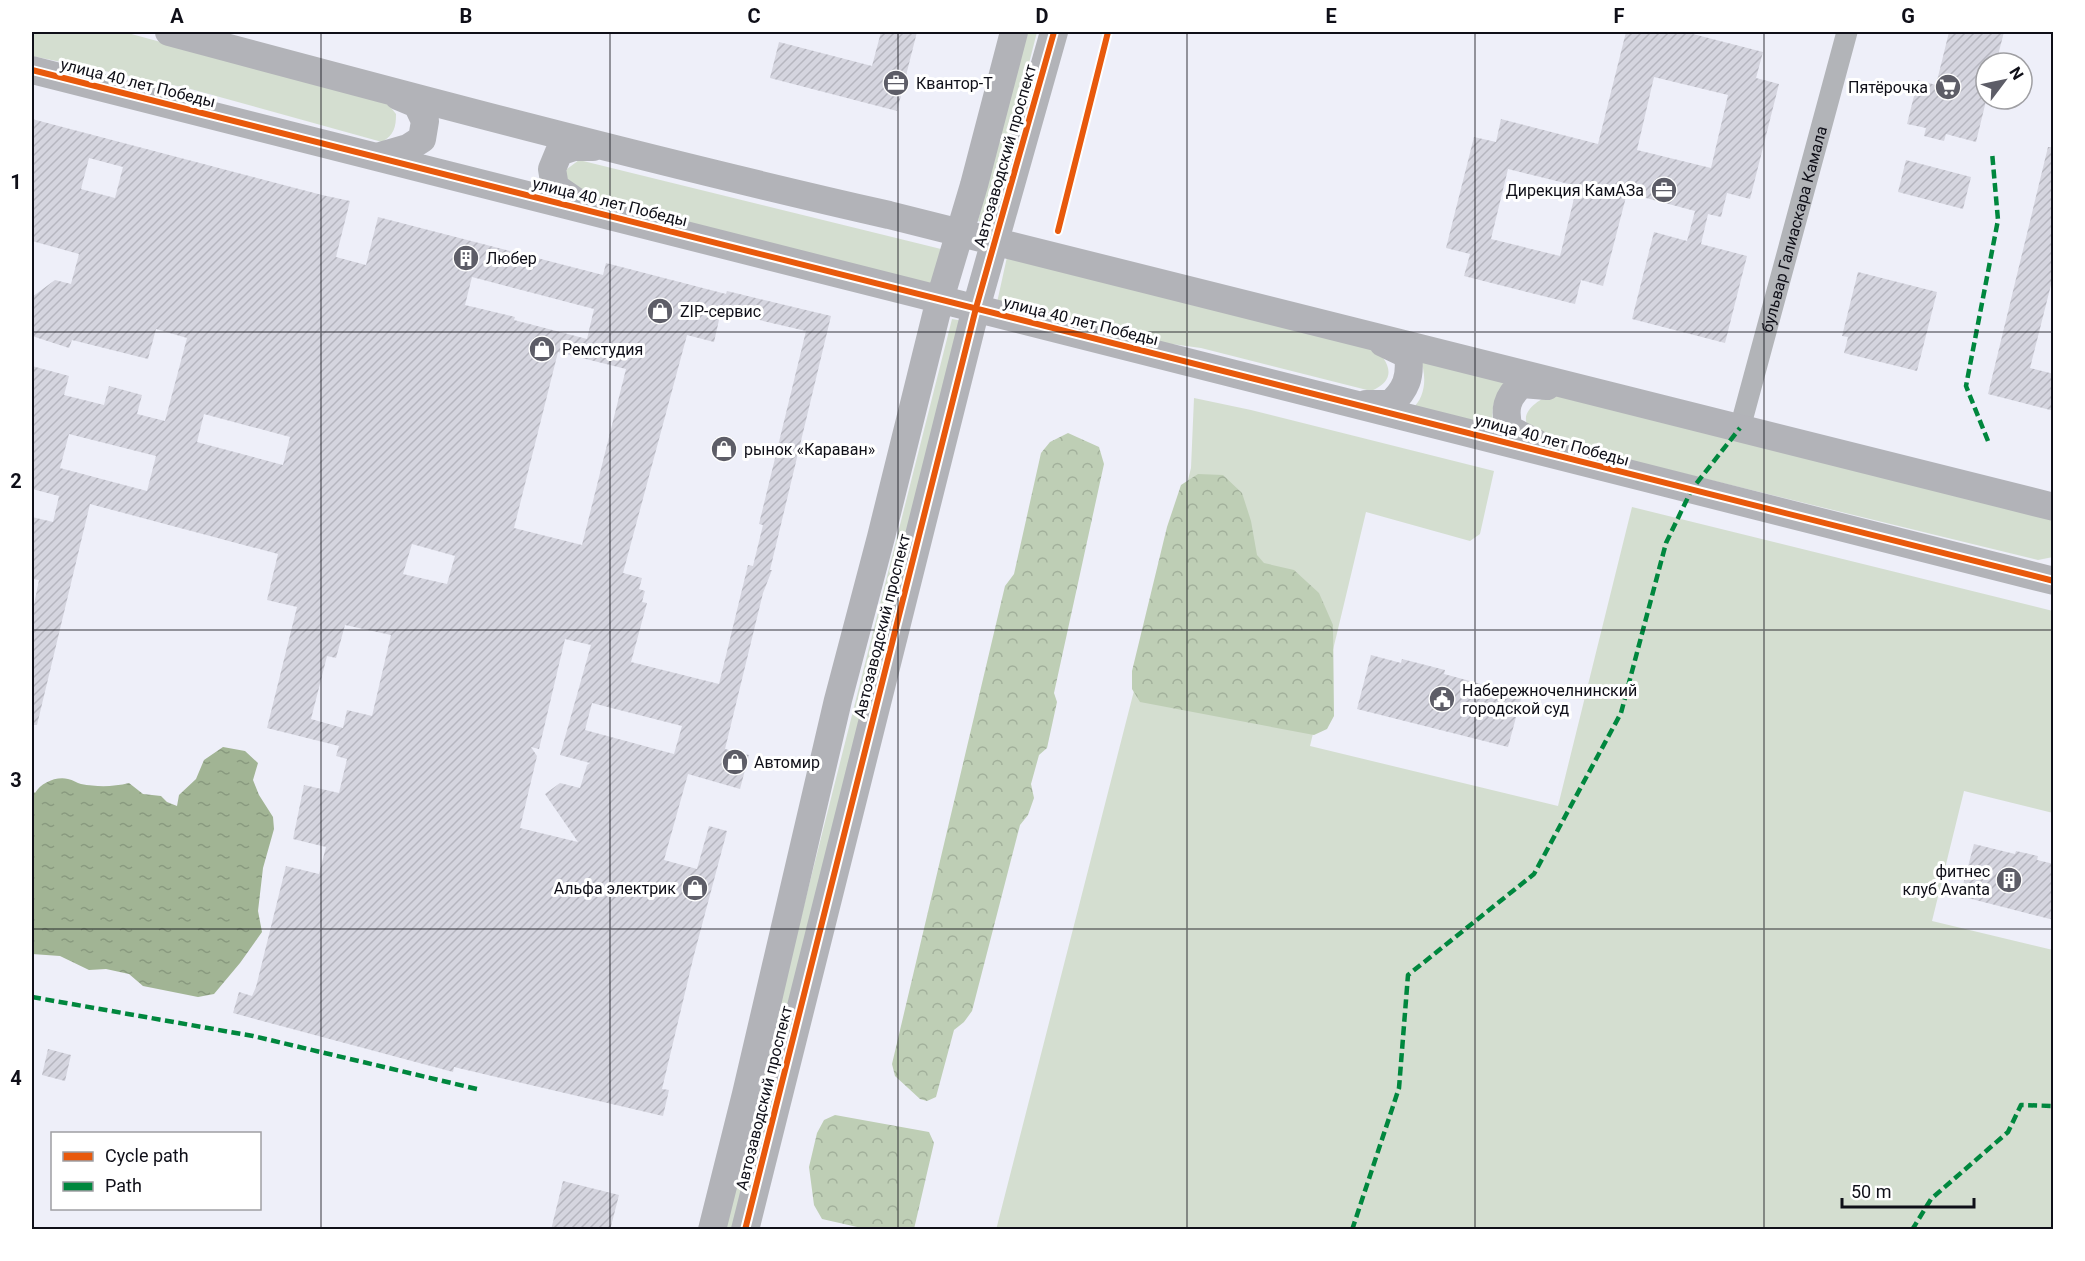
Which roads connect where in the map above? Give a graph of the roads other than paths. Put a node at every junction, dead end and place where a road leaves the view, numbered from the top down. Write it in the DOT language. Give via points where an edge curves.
graph roads {
  1 [pos="169,32"];
  2 [pos="1014,32"];
  3 [pos="1054,32"];
  4 [pos="1847,32"];
  5 [pos="32,70"];
  6 [pos="377,87"];
  7 [pos="607,146"];
  8 [pos="377,158"];
  9 [pos="590,211"];
  10 [pos="959,234"];
  11 [pos="995,243"];
  12 [pos="940,299"];
  13 [pos="976,308"];
  14 [pos="1371,336"];
  15 [pos="1579,388"];
  16 [pos="1355,404"];
  17 [pos="1740,428"];
  18 [pos="1562,456"];
  19 [pos="2053,507"];
  20 [pos="2012,570"];
  21 [pos="2054,570"];
  22 [pos="2054,581"];
  23 [pos="712,1230"];
  24 [pos="745,1230"];
  1 -- 6 [label="street"];
  2 -- 10 [label="street, Автозаводский проспект"];
  3 -- 11 [label="street, Автозаводский проспект"];
  4 -- 17 [label="street, бульвар Галиаскара Камала"];
  5 -- 8 [label="street, улица 40 лет Победы"];
  6 -- 7 [label="street"];
  6 -- 8 [label="street" via="417,104 425,121 422,139"];
  7 -- 9 [label="street" via="574,147 559,152 552,169 555,187"];
  7 -- 10 [label="street"];
  8 -- 9 [label="street, улица 40 лет Победы"];
  9 -- 12 [label="street, улица 40 лет Победы"];
  10 -- 11 [label="street"];
  10 -- 12 [label="street, Автозаводский проспект"];
  11 -- 13 [label="street, Автозаводский проспект"];
  11 -- 14 [label="street"];
  12 -- 13 [label="street, улица 40 лет Победы"];
  12 -- 23 [label="street, Автозаводский проспект" via="838,700"];
  13 -- 16 [label="street, улица 40 лет Победы"];
  13 -- 24 [label="street, Автозаводский проспект"];
  14 -- 15 [label="street"];
  14 -- 16 [label="street" via="1408,355 1407,382 1390,404"];
  15 -- 17 [label="street"];
  15 -- 18 [label="street" via="1522,384 1506,404 1509,429"];
  16 -- 18 [label="street, улица 40 лет Победы"];
  17 -- 19 [label="street"];
  18 -- 20 [label="street, улица 40 лет Победы"];
  20 -- 21 [label="street"];
  20 -- 22 [label="street, улица 40 лет Победы"];
}
